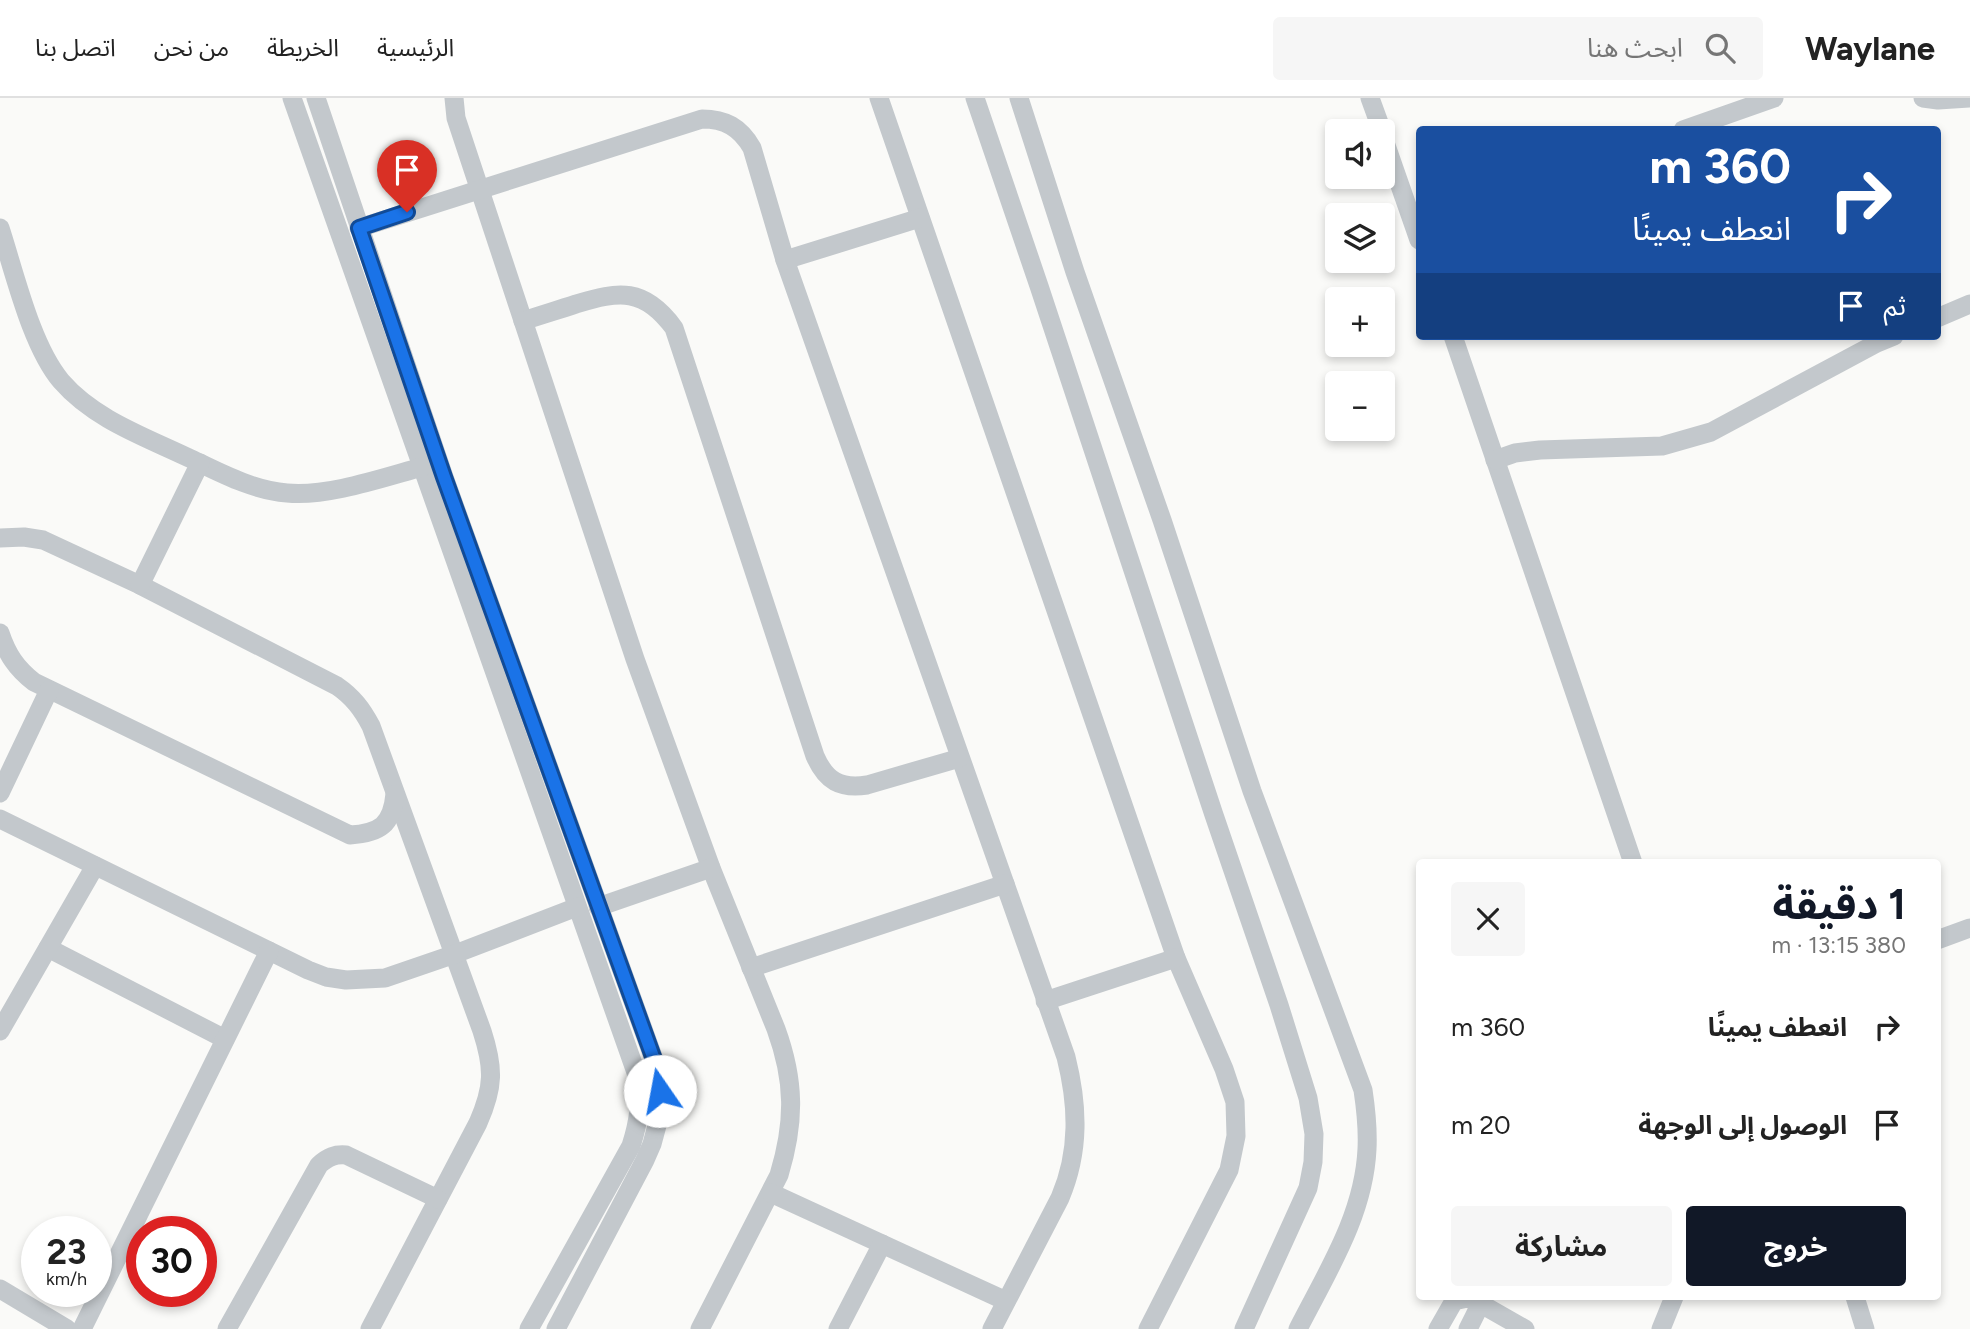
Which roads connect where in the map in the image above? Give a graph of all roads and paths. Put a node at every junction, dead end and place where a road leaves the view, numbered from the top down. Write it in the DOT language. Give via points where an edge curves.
graph roads {
  1 [pos="292,98"];
  2 [pos="316,98"];
  3 [pos="454,98"];
  4 [pos="879,98"];
  5 [pos="975,98"];
  6 [pos="1019,98"];
  7 [pos="1370,98"];
  8 [pos="1774,98"];
  9 [pos="1923,98"];
  10 [pos="1969,98"];
  11 [pos="1377,119"];
  12 [pos="1694,126"];
  13 [pos="1395,171"];
  14 [pos="480,189"];
  15 [pos="920,218"];
  16 [pos="0,228"];
  17 [pos="359,228"];
  18 [pos="1416,231"];
  19 [pos="785,260"];
  20 [pos="523,321"];
  21 [pos="1453,340"];
  22 [pos="1884,340"];
  23 [pos="394,359"];
  24 [pos="1495,460"];
  25 [pos="200,463"];
  26 [pos="422,467"];
  27 [pos="0,538"];
  28 [pos="140,585"];
  29 [pos="0,634"];
  30 [pos="49,690"];
  31 [pos="960,758"];
  32 [pos="395,792"];
  33 [pos="0,793"];
  34 [pos="0,819"];
  35 [pos="562,834"];
  36 [pos="1632,859"];
  37 [pos="95,866"];
  38 [pos="711,868"];
  39 [pos="1005,884"];
  40 [pos="577,907"];
  41 [pos="598,907"];
  42 [pos="1970,929"];
  43 [pos="1941,939"];
  44 [pos="48,948"];
  45 [pos="269,951"];
  46 [pos="455,954"];
  47 [pos="1176,958"];
  48 [pos="751,968"];
  49 [pos="1045,1000"];
  50 [pos="0,1031"];
  51 [pos="225,1039"];
  52 [pos="771,1193"];
  53 [pos="438,1199"];
  54 [pos="882,1244"];
  55 [pos="0,1289"];
  56 [pos="1458,1300"];
  57 [pos="1473,1300"];
  58 [pos="1673,1300"];
  59 [pos="1856,1300"];
  60 [pos="1006,1301"];
  61 [pos="1481,1303"];
  62 [pos="67,1329"];
  63 [pos="82,1329"];
  64 [pos="228,1329"];
  65 [pos="370,1329"];
  66 [pos="529,1329"];
  67 [pos="555,1329"];
  68 [pos="700,1329"];
  69 [pos="838,1329"];
  70 [pos="992,1329"];
  71 [pos="1148,1329"];
  72 [pos="1244,1329"];
  73 [pos="1298,1329"];
  74 [pos="1438,1329"];
  75 [pos="1468,1329"];
  76 [pos="1525,1329"];
  77 [pos="1661,1329"];
  78 [pos="1866,1329"];
  1 -- 23 [label="street"];
  2 -- 17 [label="street"];
  3 -- 14 [label="street" via="456,118"];
  4 -- 15 [label="street"];
  5 -- 72 [label="street" via="1308,1098 1314,1134 1308,1188"];
  6 -- 73 [label="street" via="1252,791 1363,1090 1367,1150 1361,1191 1342,1243"];
  7 -- 11 [label="street"];
  8 -- 12 [label="street"];
  9 -- 10 [label="street"];
  13 -- 18 [label="street"];
  14 -- 17 [label="street"];
  14 -- 19 [label="street" via="714,119 737,128 751,148"];
  14 -- 20 [label="street"];
  15 -- 19 [label="street"];
  15 -- 47 [label="street"];
  16 -- 25 [label="street" via="40,348 61,380 88,407"];
  17 -- 23 [label="street"];
  19 -- 31 [label="street"];
  20 -- 31 [label="street" via="620,294 651,304 674,328 815,757 829,778 854,787"];
  20 -- 38 [label="street" via="635,659"];
  21 -- 24 [label="street"];
  22 -- 24 [label="street" via="1691,439 1662,446 1540,450"];
  23 -- 26 [label="street"];
  23 -- 35 [label="street"];
  24 -- 36 [label="street"];
  25 -- 26 [label="street" via="258,488 288,494 318,493"];
  25 -- 28 [label="street"];
  26 -- 35 [label="street"];
  27 -- 28 [label="street" via="43,540"];
  28 -- 32 [label="street" via="351,696 371,726"];
  29 -- 30 [label="street" via="20,671"];
  30 -- 32 [label="street" via="350,835 368,834 383,825 393,810"];
  30 -- 33 [label="street"];
  31 -- 39 [label="street"];
  32 -- 46 [label="street"];
  34 -- 37 [label="street"];
  35 -- 40 [label="street"];
  35 -- 41 [label="street"];
  37 -- 44 [label="street"];
  37 -- 45 [label="street"];
  38 -- 41 [label="street"];
  38 -- 48 [label="street"];
  39 -- 48 [label="street"];
  39 -- 49 [label="street"];
  40 -- 46 [label="street"];
  40 -- 66 [label="street" via="638,1077 638,1124 631,1146"];
  41 -- 67 [label="street" via="656,1065 659,1118 645,1160"];
  42 -- 43 [label="street"];
  44 -- 50 [label="street"];
  44 -- 51 [label="street"];
  45 -- 46 [label="street" via="326,976 365,981"];
  45 -- 51 [label="street"];
  46 -- 53 [label="street" via="490,1054 491,1079 478,1123"];
  47 -- 49 [label="street"];
  47 -- 71 [label="street" via="1224,1069 1234,1102 1236,1136 1229,1170"];
  48 -- 52 [label="street" via="790,1077 790,1126"];
  49 -- 60 [label="street" via="1072,1081 1074,1154 1060,1198"];
  51 -- 63 [label="street"];
  52 -- 54 [label="street"];
  52 -- 68 [label="street"];
  53 -- 64 [label="street" via="346,1154 331,1156 319,1165"];
  53 -- 65 [label="street"];
  54 -- 60 [label="street"];
  54 -- 69 [label="street"];
  55 -- 62 [label="street"];
  56 -- 74 [label="street"];
  57 -- 61 [label="street"];
  58 -- 77 [label="street"];
  59 -- 78 [label="street"];
  60 -- 70 [label="street"];
  61 -- 75 [label="street"];
  61 -- 76 [label="street"];
}
